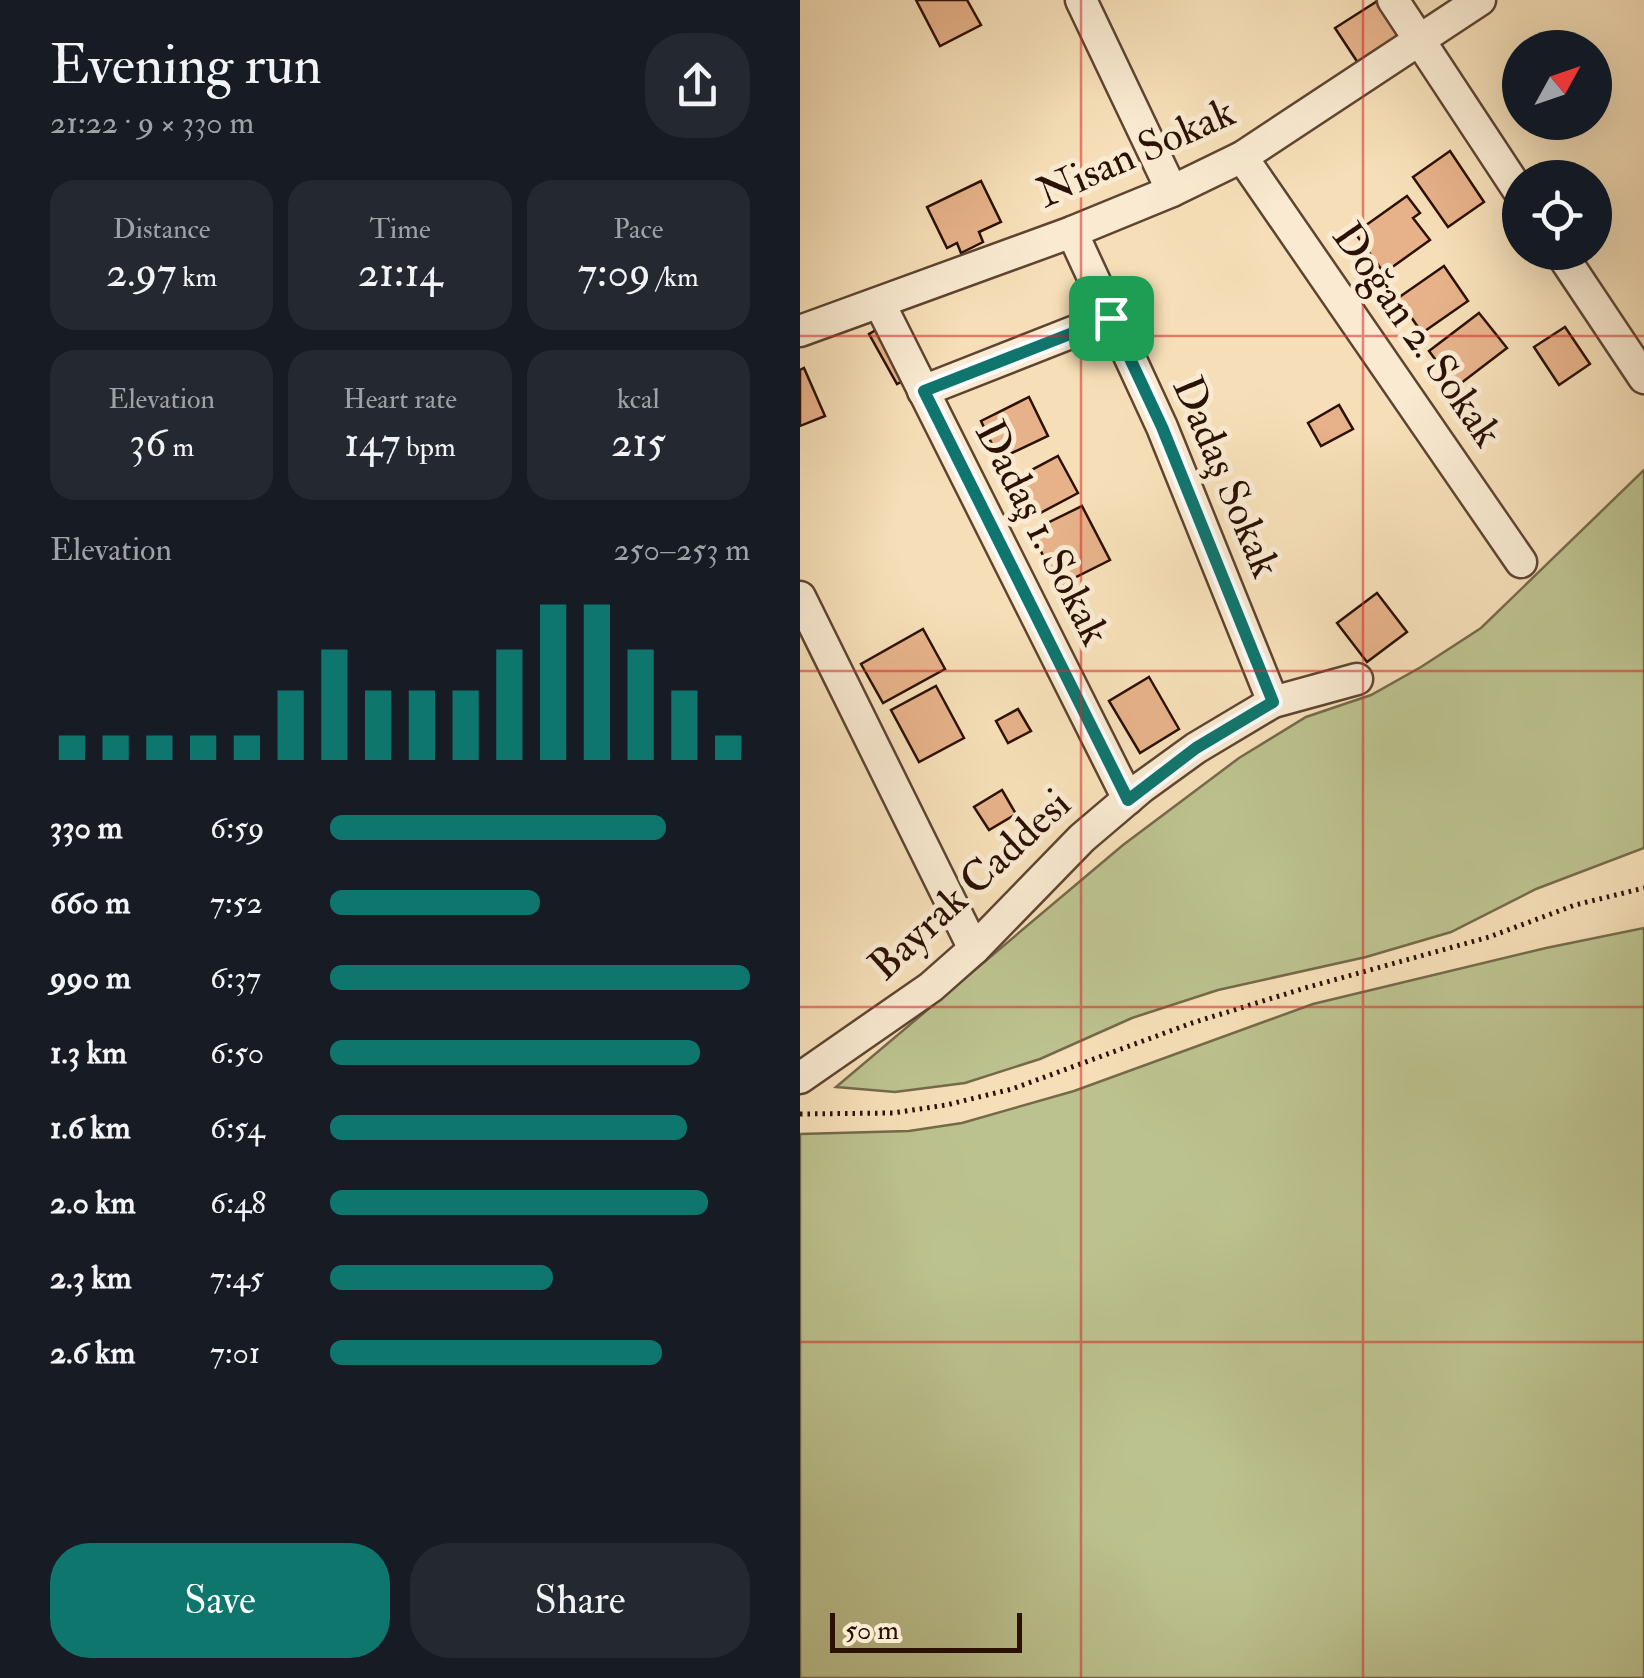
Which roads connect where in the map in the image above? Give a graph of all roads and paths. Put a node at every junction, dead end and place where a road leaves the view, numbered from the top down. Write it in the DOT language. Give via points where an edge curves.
graph roads {
  1 [pos="1080,0"];
  2 [pos="1393,0"];
  3 [pos="1480,0"];
  4 [pos="1418,42"];
  5 [pos="1242,158"];
  6 [pos="1502,166"];
  7 [pos="1172,191"];
  8 [pos="1072,232"];
  9 [pos="1572,270"];
  10 [pos="880,304"];
  11 [pos="1111,318"];
  12 [pos="800,331"];
  13 [pos="1644,378"];
  14 [pos="924,391"];
  15 [pos="1521,562"];
  16 [pos="800,597"];
  17 [pos="1357,679"];
  18 [pos="1273,702"];
  19 [pos="1128,800"];
  20 [pos="1644,888"];
  21 [pos="974,949"];
  22 [pos="800,1078"];
  23 [pos="800,1114"];
  1 -- 7 [label="street"];
  2 -- 4 [label="street"];
  3 -- 4 [label="street, Nisan Sokak"];
  4 -- 5 [label="street, Nisan Sokak"];
  4 -- 6 [label="street"];
  5 -- 7 [label="street, Nisan Sokak"];
  5 -- 15 [label="street, Doğan 2. Sokak"];
  7 -- 8 [label="street, Nisan Sokak"];
  8 -- 10 [label="street, Nisan Sokak"];
  8 -- 11 [label="street, Dadaş Sokak"];
  9 -- 13 [label="street"];
  10 -- 12 [label="street, Nisan Sokak"];
  10 -- 14 [label="street, Dadaş 1. Sokak"];
  11 -- 14 [label="street"];
  11 -- 18 [label="street, Dadaş Sokak"];
  14 -- 19 [label="street, Dadaş 1. Sokak"];
  16 -- 21 [label="street"];
  17 -- 18 [label="street, Bayrak Caddesi"];
  18 -- 19 [label="street, Bayrak Caddesi" via="1196,748"];
  19 -- 21 [label="street, Bayrak Caddesi"];
  20 -- 23 [label="path" via="1211,1017 1012,1089 893,1113"];
  21 -- 22 [label="street, Bayrak Caddesi"];
}
